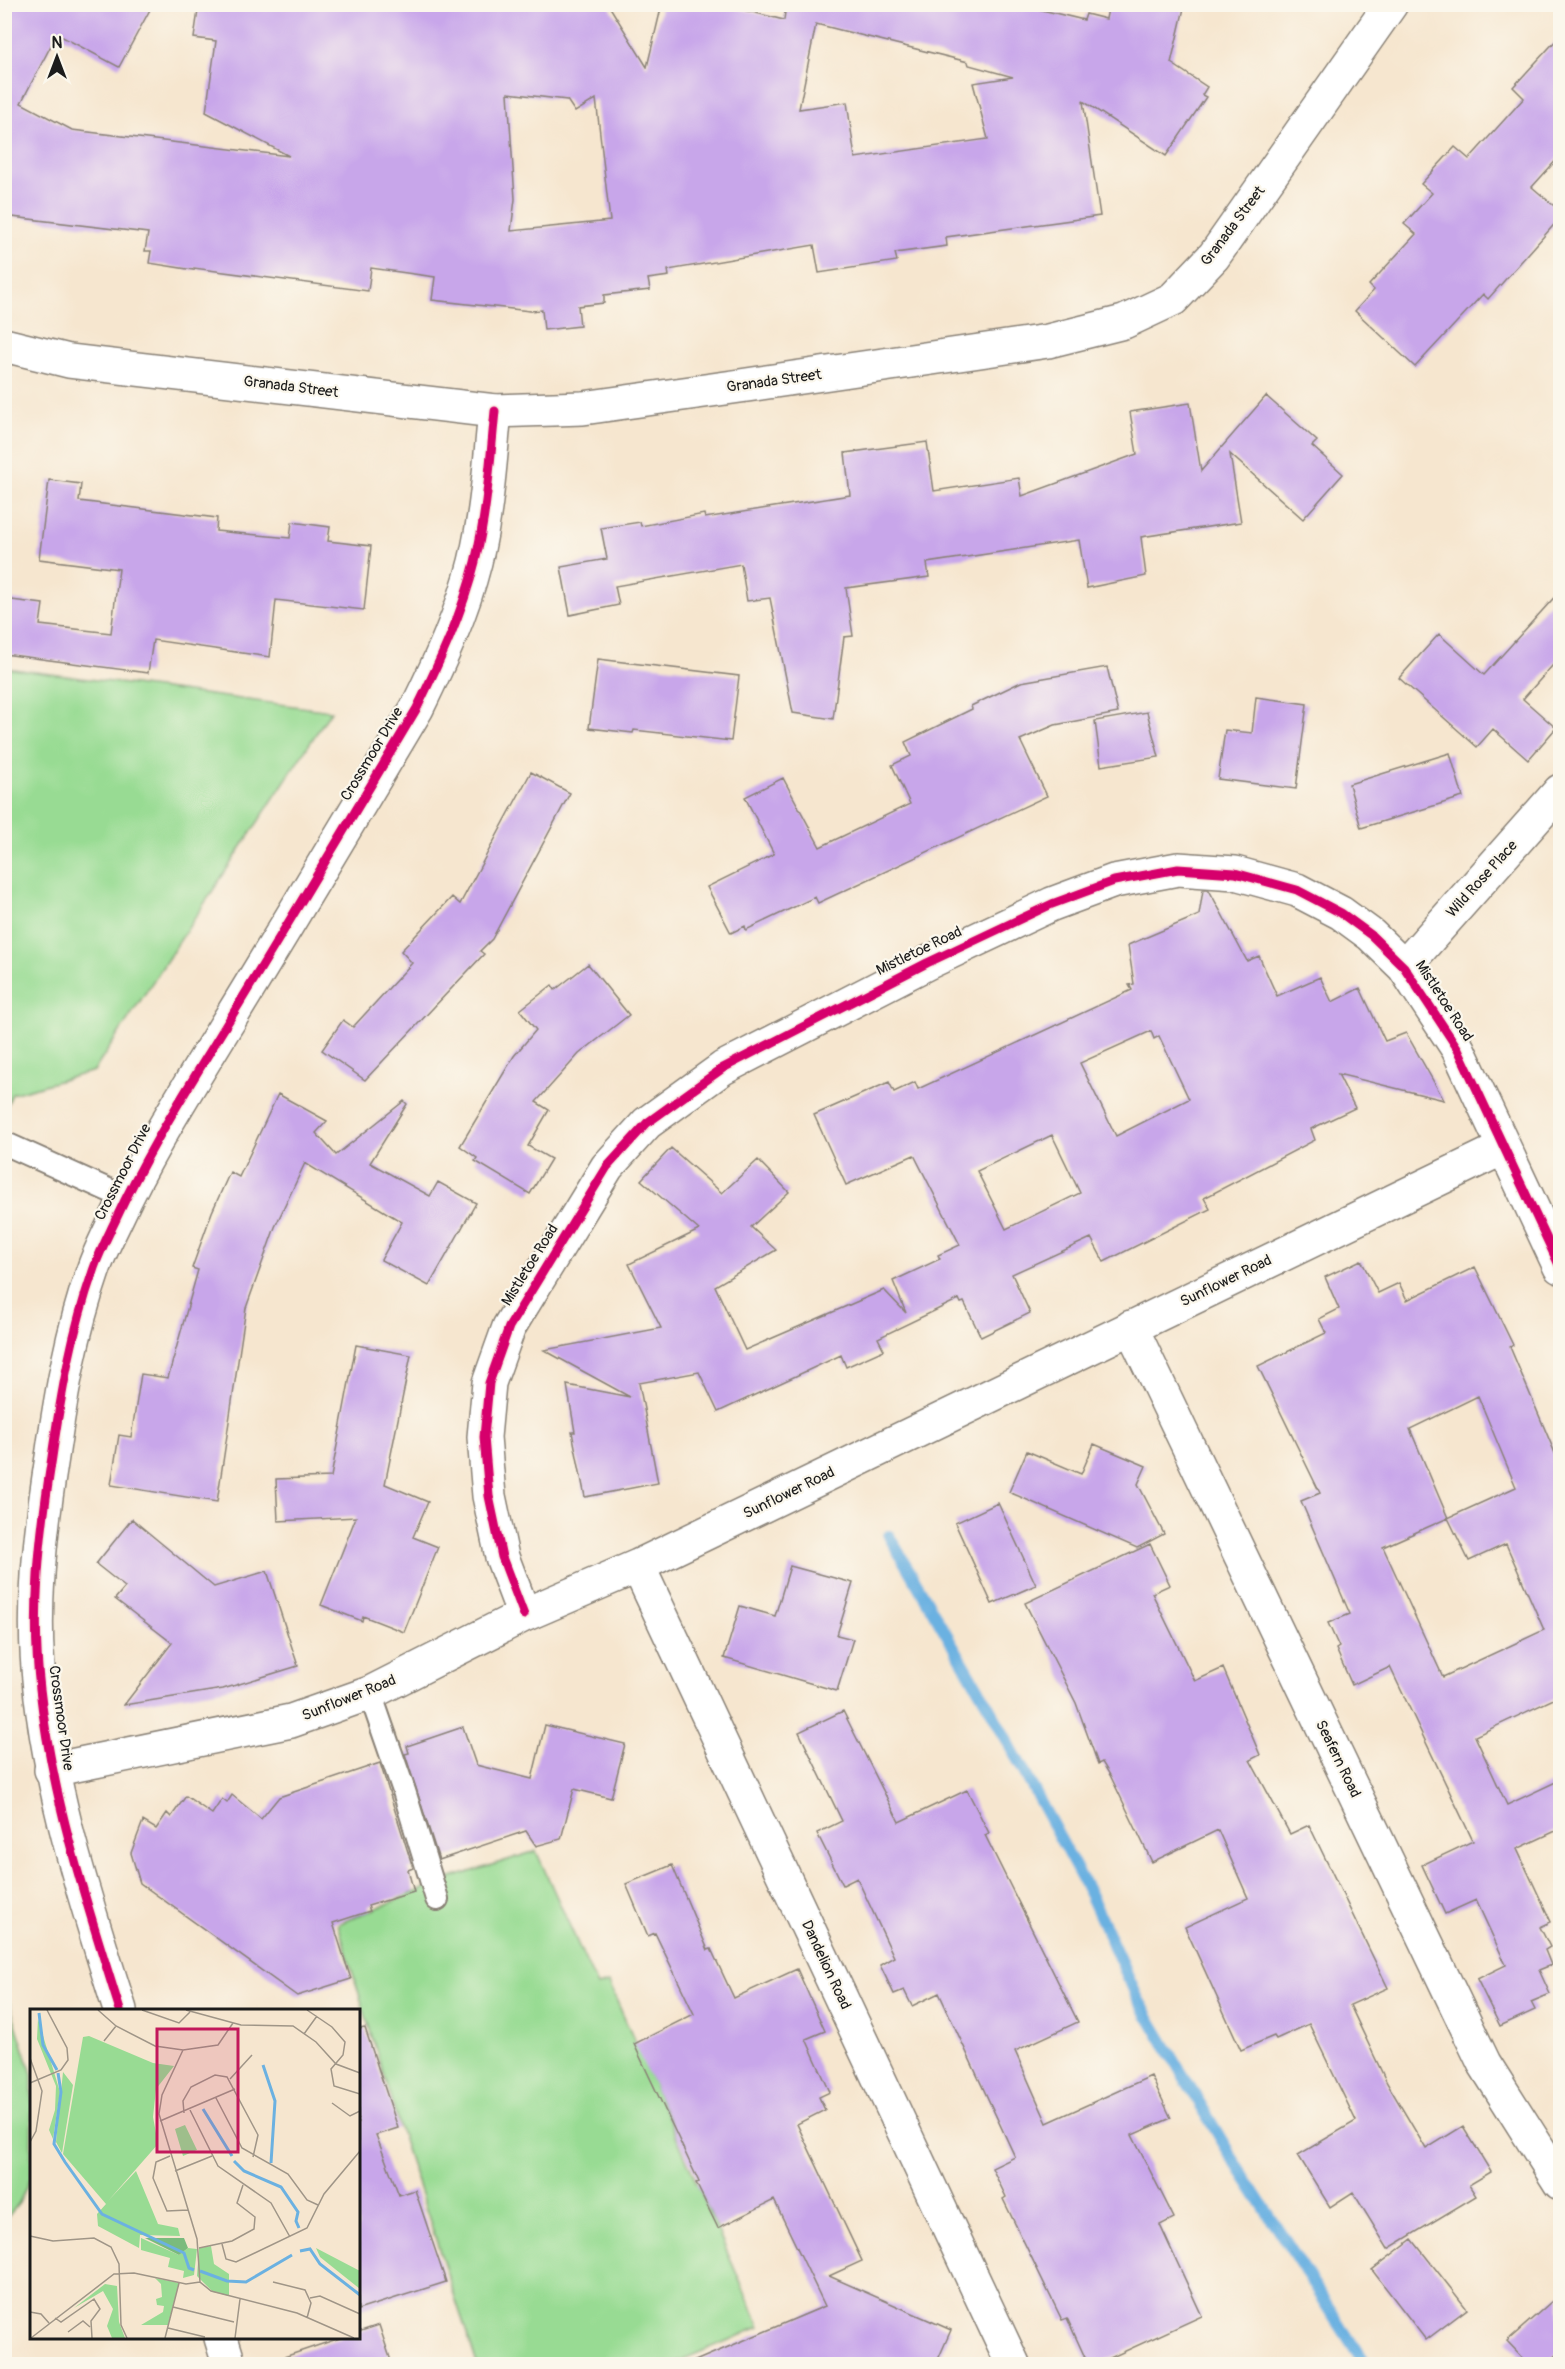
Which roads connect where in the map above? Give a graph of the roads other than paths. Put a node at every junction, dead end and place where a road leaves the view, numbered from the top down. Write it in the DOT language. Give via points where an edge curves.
graph roads {
  1 [pos="1387,8"];
  2 [pos="4,345"];
  3 [pos="495,411"];
  4 [pos="1560,791"];
  5 [pos="1404,967"];
  6 [pos="4,1143"];
  7 [pos="1503,1148"];
  8 [pos="126,1198"];
  9 [pos="1560,1268"];
  10 [pos="1131,1327"];
  11 [pos="638,1566"];
  12 [pos="524,1615"];
  13 [pos="370,1693"];
  14 [pos="51,1770"];
  15 [pos="437,1899"];
  16 [pos="120,2009"];
  17 [pos="1560,2183"];
  18 [pos="221,2339"];
  19 [pos="229,2364"];
  20 [pos="1013,2364"];
  1 -- 3 [label="street, Granada Street" via="1214,256 1173,298 1124,322 1048,341 687,394 583,408"];
  2 -- 3 [label="street, Granada Street" via="69,361"];
  3 -- 8 [label="street, Crossmoor Drive" via="487,497 475,562 447,645 417,708 165,1123"];
  4 -- 5 [label="street, Wild Rose Place"];
  5 -- 7 [label="street, Mistletoe Road" via="1458,1048"];
  5 -- 12 [label="street, Mistletoe Road" via="1356,924 1297,890 1235,873 1178,869 1114,881 1052,904 723,1068 679,1098 647,1123 607,1167 509,1327 489,1383 484,1437 489,1496 502,1557"];
  6 -- 8 [label="lane"];
  7 -- 9 [label="street, Mistletoe Road"];
  7 -- 10 [label="street, Sunflower Road"];
  8 -- 14 [label="street, Crossmoor Drive" via="94,1268 78,1322 47,1488 35,1635"];
  10 -- 11 [label="street, Sunflower Road"];
  10 -- 17 [label="street, Seafern Road" via="1484,2063"];
  11 -- 12 [label="street, Sunflower Road"];
  11 -- 20 [label="street, Dandelion Road"];
  12 -- 13 [label="street, Sunflower Road"];
  13 -- 14 [label="street, Sunflower Road" via="291,1721"];
  13 -- 15 [label="lane"];
  14 -- 16 [label="street, Crossmoor Drive" via="83,1893"];
  18 -- 19 [label="street"];
}
